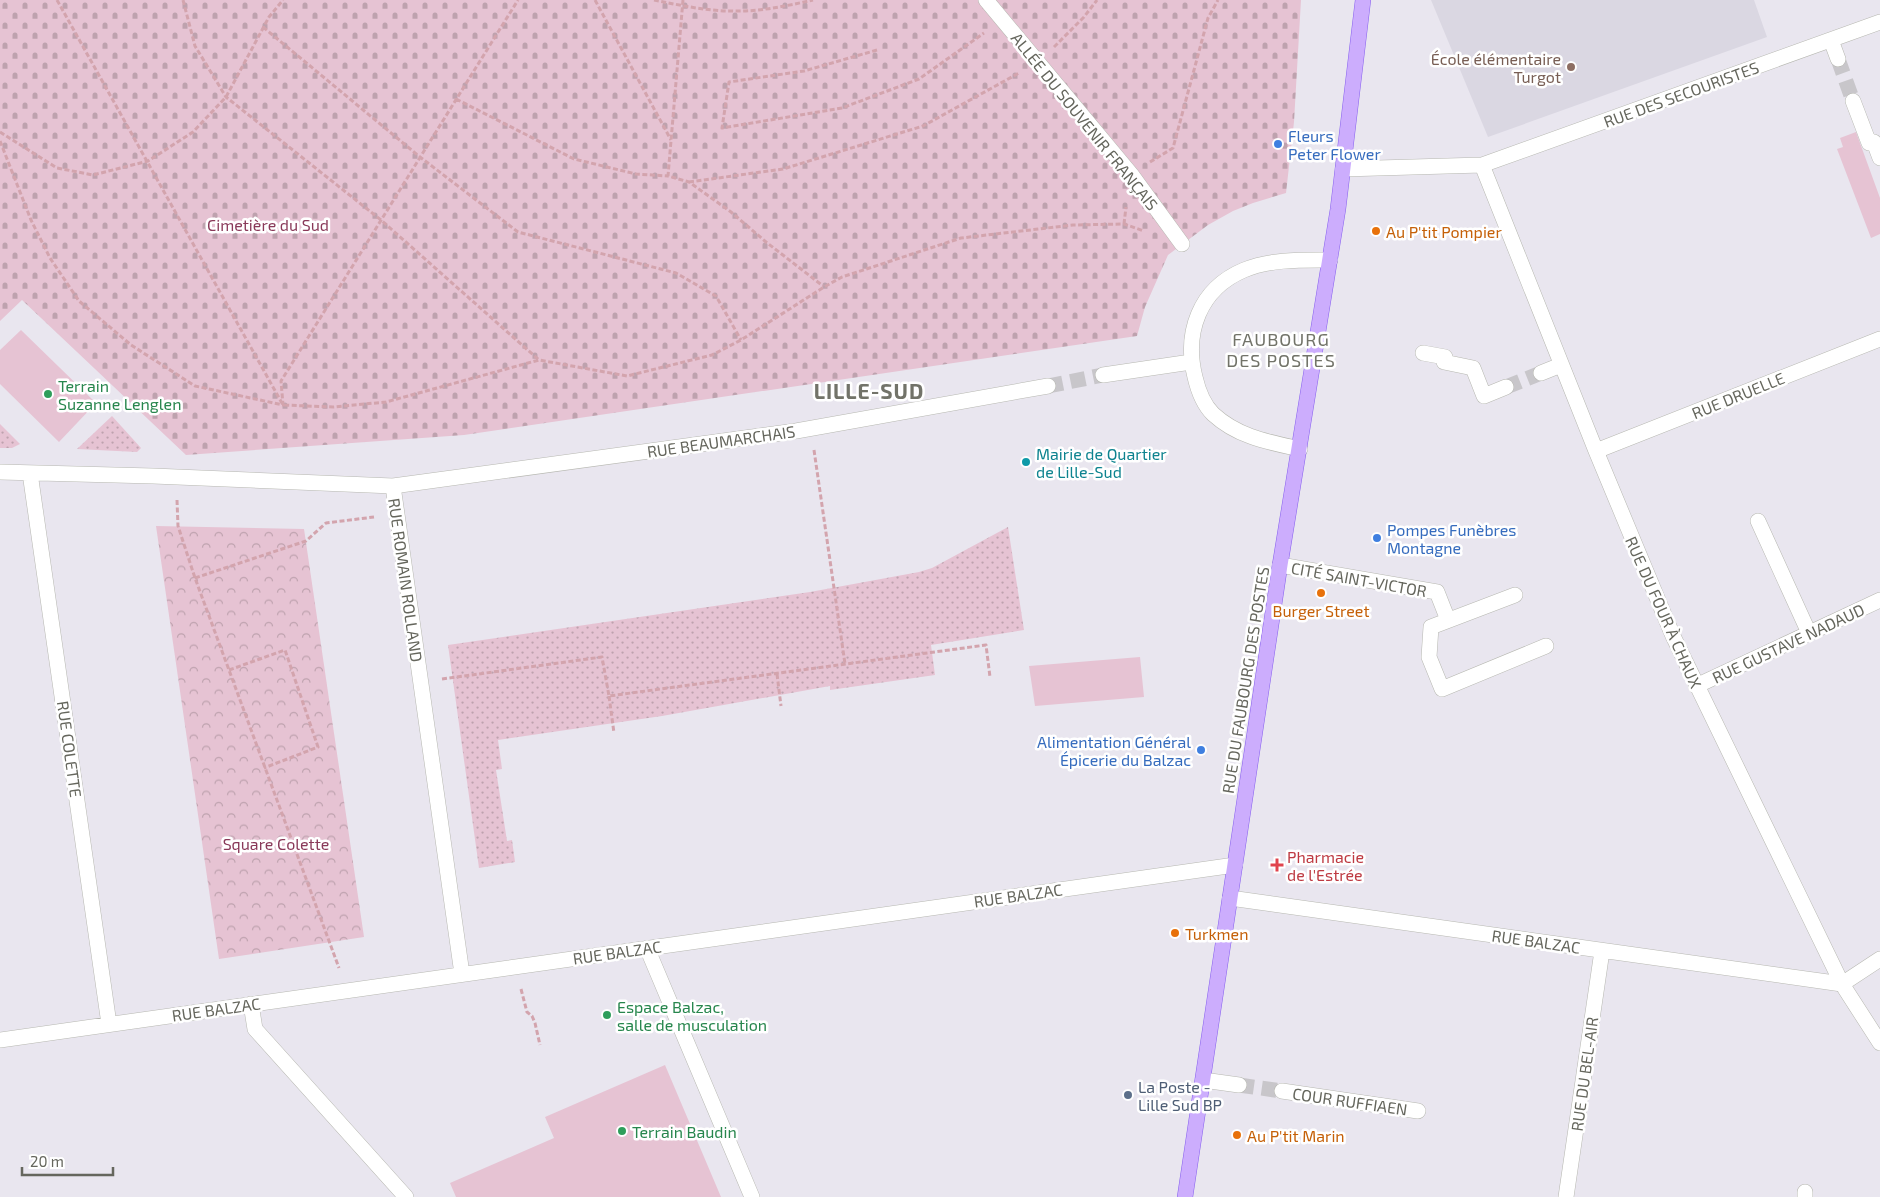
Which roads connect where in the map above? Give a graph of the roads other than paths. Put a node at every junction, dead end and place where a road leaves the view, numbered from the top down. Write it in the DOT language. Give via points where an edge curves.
graph roads {
  1 [pos="986,0"];
  2 [pos="1363,0"];
  3 [pos="1880,22"];
  4 [pos="1831,40"];
  5 [pos="1838,59"];
  6 [pos="1853,101"];
  7 [pos="1880,158"];
  8 [pos="1482,165"];
  9 [pos="1343,169"];
  10 [pos="1182,244"];
  11 [pos="1330,260"];
  12 [pos="1880,339"];
  13 [pos="1423,353"];
  14 [pos="1191,362"];
  15 [pos="1561,365"];
  16 [pos="1541,373"];
  17 [pos="1103,375"];
  18 [pos="1048,386"];
  19 [pos="1506,387"];
  20 [pos="1300,449"];
  21 [pos="1596,451"];
  22 [pos="0,472"];
  23 [pos="30,473"];
  24 [pos="393,486"];
  25 [pos="1758,521"];
  26 [pos="1280,565"];
  27 [pos="1514,595"];
  28 [pos="1880,600"];
  29 [pos="1448,620"];
  30 [pos="1809,633"];
  31 [pos="1546,646"];
  32 [pos="1696,686"];
  33 [pos="1235,864"];
  34 [pos="1230,898"];
  35 [pos="647,948"];
  36 [pos="1602,950"];
  37 [pos="1880,960"];
  38 [pos="462,974"];
  39 [pos="1842,984"];
  40 [pos="251,1004"];
  41 [pos="109,1024"];
  42 [pos="0,1040"];
  43 [pos="1880,1043"];
  44 [pos="1203,1080"];
  45 [pos="1239,1085"];
  46 [pos="1282,1091"];
  47 [pos="1418,1111"];
  48 [pos="406,1197"];
  49 [pos="752,1197"];
  50 [pos="1185,1197"];
  51 [pos="1566,1197"];
  1 -- 10 [label="street, ALLÉE DU SOUVENIR FRANÇAIS" via="1131,174"];
  2 -- 9 [label="main road, RUE DU FAUBOURG DES POSTES"];
  3 -- 4 [label="street, RUE DES SECOURISTES"];
  4 -- 5 [label="street"];
  4 -- 8 [label="street, RUE DES SECOURISTES"];
  6 -- 7 [label="street" via="1869,144 1874,142"];
  8 -- 9 [label="street"];
  8 -- 15 [label="street, RUE DU FOUR À CHAUX"];
  9 -- 11 [label="main road, RUE DU FAUBOURG DES POSTES"];
  11 -- 14 [label="street" via="1289,260 1257,266 1218,286 1194,325"];
  11 -- 20 [label="main road, RUE DU FAUBOURG DES POSTES"];
  12 -- 21 [label="street, RUE DRUELLE"];
  13 -- 19 [label="street" via="1444,357 1444,362 1473,368 1484,396"];
  14 -- 17 [label="street"];
  14 -- 20 [label="street" via="1202,399 1224,423 1256,439"];
  15 -- 16 [label="street"];
  15 -- 21 [label="street, RUE DU FOUR À CHAUX"];
  18 -- 24 [label="street, RUE BEAUMARCHAIS" via="811,428"];
  20 -- 26 [label="main road, RUE DU FAUBOURG DES POSTES"];
  21 -- 32 [label="street, RUE DU FOUR À CHAUX" via="1648,580"];
  22 -- 23 [label="street, RUE ROMAIN ROLLAND"];
  23 -- 24 [label="street, RUE ROMAIN ROLLAND"];
  23 -- 41 [label="street, RUE COLETTE"];
  24 -- 38 [label="street, RUE ROMAIN ROLLAND"];
  25 -- 30 [label="street"];
  26 -- 29 [label="street, CITÉ SAINT-VICTOR" via="1437,592"];
  26 -- 33 [label="main road, RUE DU FAUBOURG DES POSTES"];
  27 -- 29 [label="street"];
  28 -- 30 [label="street, RUE GUSTAVE NADAUD"];
  29 -- 31 [label="street" via="1431,627 1429,657 1442,689"];
  30 -- 32 [label="street, RUE GUSTAVE NADAUD"];
  32 -- 39 [label="street, RUE DU FOUR À CHAUX"];
  33 -- 34 [label="main road, RUE DU FAUBOURG DES POSTES"];
  33 -- 35 [label="street, RUE BALZAC"];
  34 -- 36 [label="street, RUE BALZAC"];
  34 -- 44 [label="main road, RUE DU FAUBOURG DES POSTES"];
  35 -- 38 [label="street, RUE BALZAC"];
  35 -- 49 [label="street"];
  36 -- 39 [label="street, RUE BALZAC"];
  36 -- 51 [label="street, RUE DU BEL-AIR"];
  37 -- 39 [label="street"];
  38 -- 40 [label="street, RUE BALZAC"];
  39 -- 43 [label="street, RUE DU FOUR À CHAUX"];
  40 -- 41 [label="street, RUE BALZAC"];
  40 -- 48 [label="street" via="255,1029"];
  41 -- 42 [label="street, RUE BALZAC"];
  44 -- 45 [label="street"];
  44 -- 50 [label="main road, RUE DU FAUBOURG DES POSTES"];
  46 -- 47 [label="street, COUR RUFFIAEN"];
}
